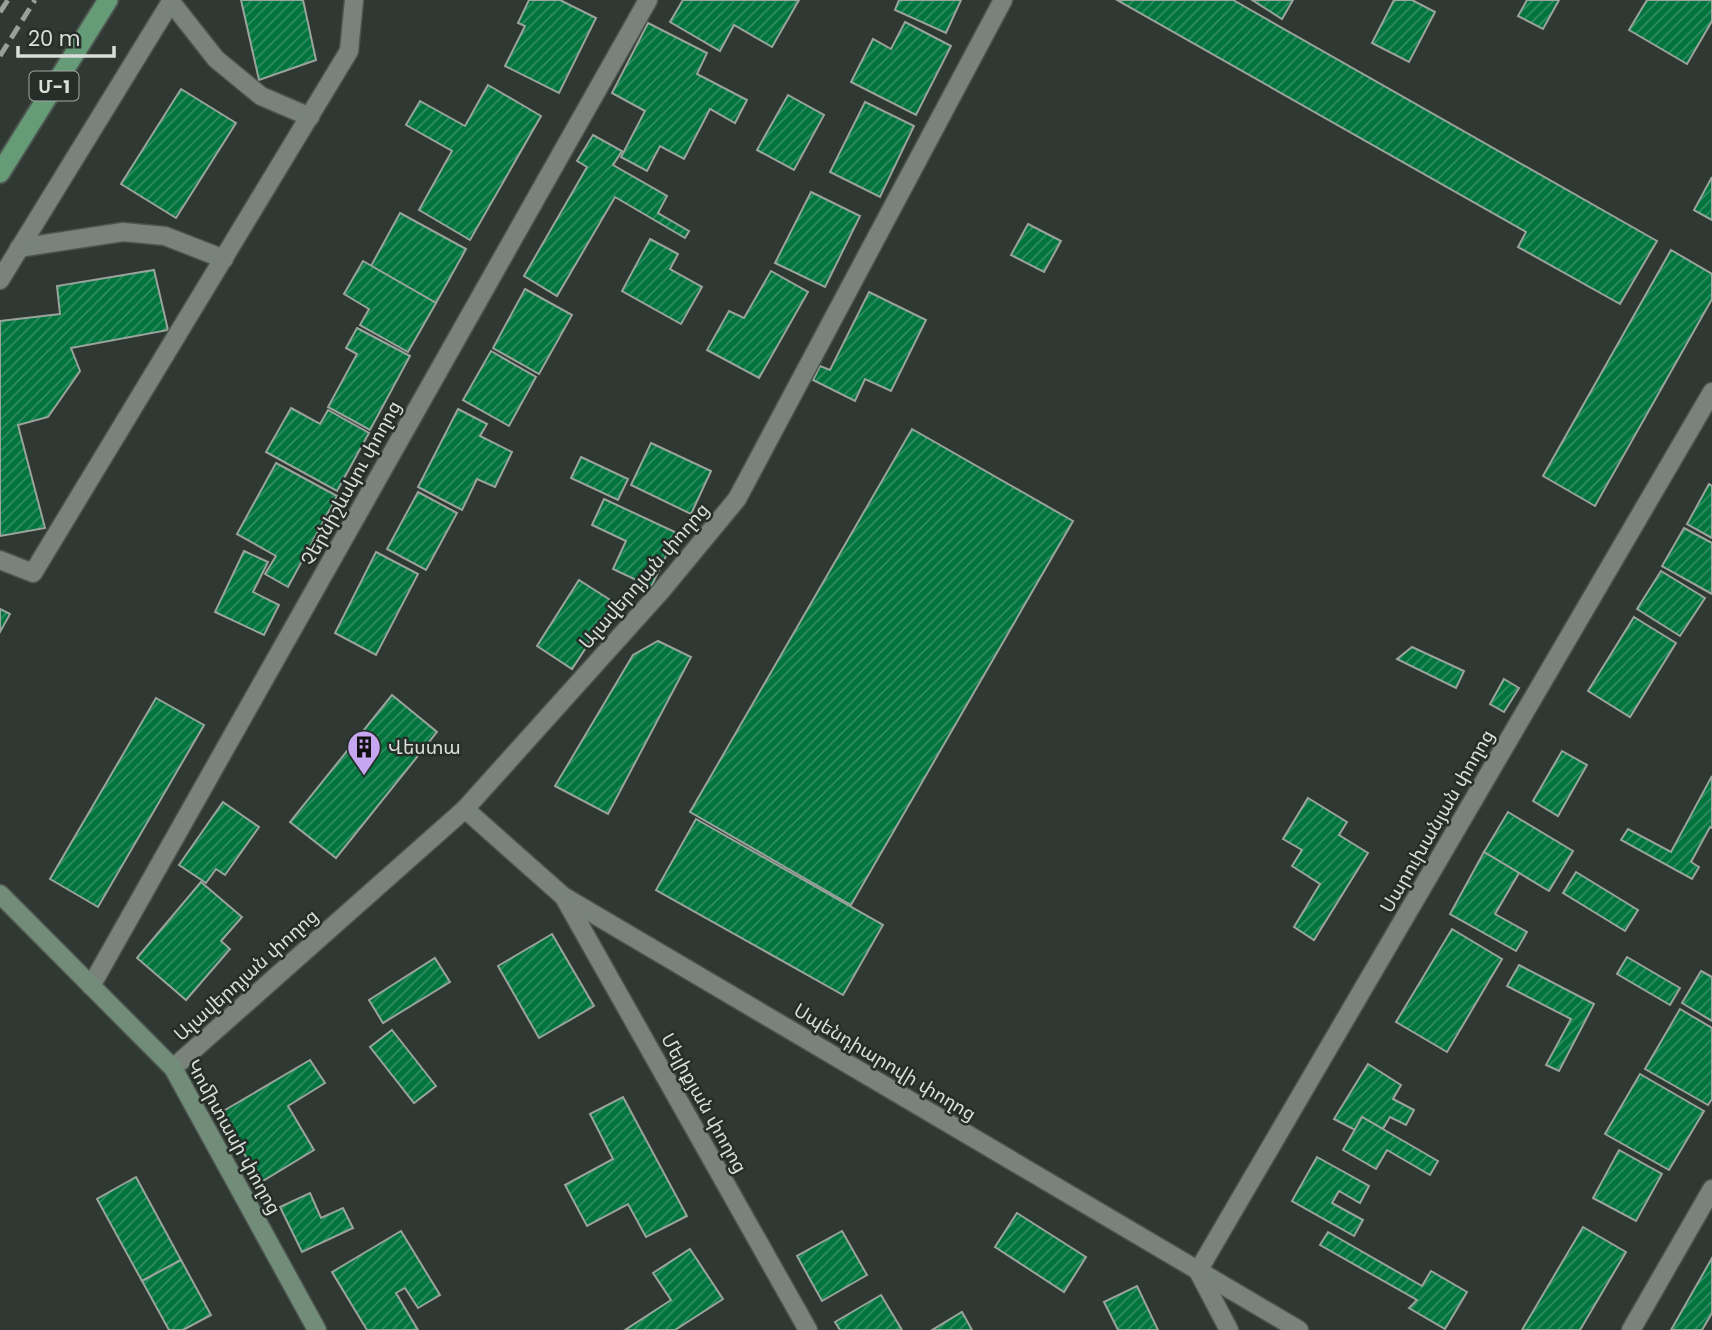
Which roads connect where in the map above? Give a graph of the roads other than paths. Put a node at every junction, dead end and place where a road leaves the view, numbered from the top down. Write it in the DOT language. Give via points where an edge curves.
graph roads {
  1 [pos="108,0"];
  2 [pos="354,0"];
  3 [pos="648,0"];
  4 [pos="1003,0"];
  5 [pos="172,1"];
  6 [pos="310,117"];
  7 [pos="0,173"];
  8 [pos="19,248"];
  9 [pos="225,259"];
  10 [pos="0,280"];
  11 [pos="1712,391"];
  12 [pos="0,560"];
  13 [pos="465,809"];
  14 [pos="0,894"];
  15 [pos="563,896"];
  16 [pos="91,986"];
  17 [pos="173,1068"];
  18 [pos="1712,1189"];
  19 [pos="1198,1271"];
  20 [pos="317,1330"];
  21 [pos="808,1330"];
  22 [pos="1229,1330"];
  23 [pos="1298,1330"];
  24 [pos="1631,1330"];
  1 -- 7 [label="highway, Մ-1"];
  2 -- 6 [label="street" via="349,51"];
  3 -- 16 [label="street, Չերնիշևսկու փողոց"];
  4 -- 13 [label="street, Ալավերդյան փողոց" via="737,499 661,591"];
  5 -- 6 [label="street" via="216,60 261,96"];
  5 -- 8 [label="street"];
  6 -- 9 [label="street"];
  8 -- 9 [label="street" via="123,232 165,236"];
  8 -- 10 [label="street"];
  9 -- 12 [label="street" via="33,573"];
  11 -- 19 [label="street, Սարուխանյան փողոց"];
  13 -- 15 [label="street, Սպենդիարովի փողոց"];
  13 -- 17 [label="street, Ալավերդյան փողոց"];
  14 -- 16 [label="main road, Կոմիտասի փողոց"];
  15 -- 19 [label="street, Սպենդիարովի փողոց"];
  15 -- 21 [label="street, Մելիքյան փողոց"];
  16 -- 17 [label="main road, Կոմիտասի փողոց"];
  17 -- 20 [label="main road, Կոմիտասի փողոց"];
  18 -- 24 [label="street"];
  19 -- 22 [label="street"];
  19 -- 23 [label="street, Սպենդիարովի փողոց"];
}
